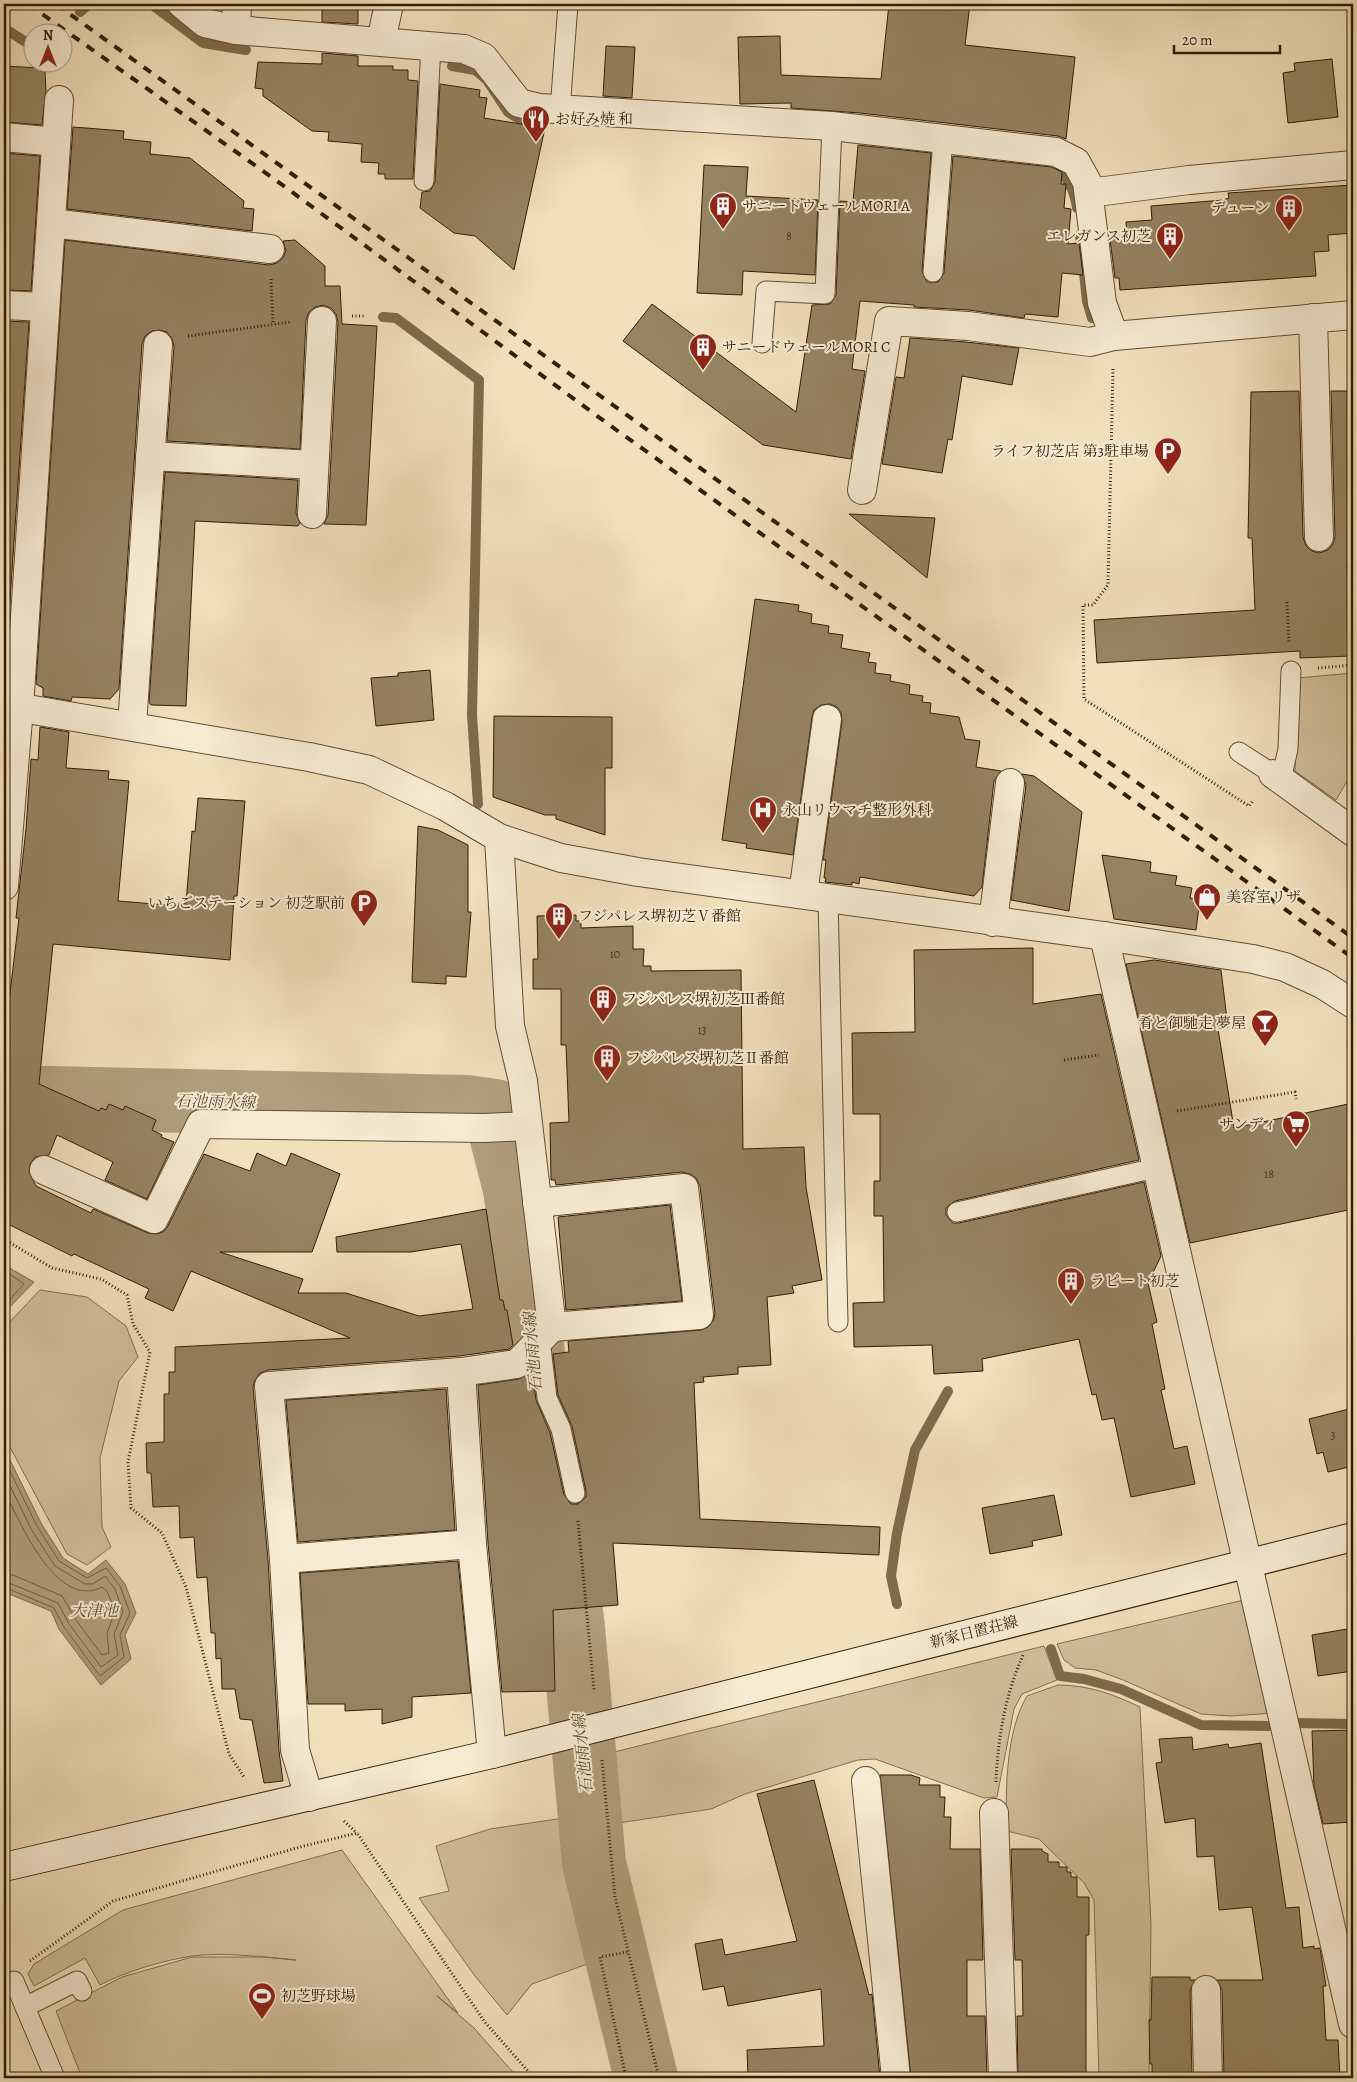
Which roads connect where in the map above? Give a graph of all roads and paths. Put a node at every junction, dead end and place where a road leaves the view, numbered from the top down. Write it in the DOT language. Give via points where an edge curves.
graph roads {
  1 [pos="182,4"];
  2 [pos="389,4"];
  3 [pos="568,4"];
  4 [pos="236,17"];
  5 [pos="381,42"];
  6 [pos="431,45"];
  7 [pos="59,100"];
  8 [pos="560,110"];
  9 [pos="832,126"];
  10 [pos="4,137"];
  11 [pos="943,138"];
  12 [pos="56,142"];
  13 [pos="1353,165"];
  14 [pos="424,181"];
  15 [pos="1089,194"];
  16 [pos="51,223"];
  17 [pos="270,249"];
  18 [pos="933,272"];
  19 [pos="4,305"];
  20 [pos="45,307"];
  21 [pos="1353,315"];
  22 [pos="366,316"];
  23 [pos="272,317"];
  24 [pos="1314,318"];
  25 [pos="335,319"];
  26 [pos="293,322"];
  27 [pos="273,324"];
  28 [pos="1114,336"];
  29 [pos="169,341"];
  30 [pos="762,343"];
  31 [pos="150,456"];
  32 [pos="314,465"];
  33 [pos="862,490"];
  34 [pos="312,514"];
  35 [pos="1319,537"];
  36 [pos="1291,670"];
  37 [pos="11,706"];
  38 [pos="827,719"];
  39 [pos="132,726"];
  40 [pos="1239,752"];
  41 [pos="1277,777"];
  42 [pos="1010,783"];
  43 [pos="1353,832"];
  44 [pos="499,838"];
  45 [pos="5,854"];
  46 [pos="4,886"];
  47 [pos="816,896"];
  48 [pos="992,922"];
  49 [pos="1104,936"];
  50 [pos="1353,1004"];
  51 [pos="1296,1100"];
  52 [pos="1144,1116"];
  53 [pos="528,1126"];
  54 [pos="1156,1168"];
  55 [pos="44,1170"];
  56 [pos="537,1203"];
  57 [pos="957,1212"];
  58 [pos="4,1239"];
  59 [pos="838,1322"];
  60 [pos="543,1337"];
  61 [pos="461,1372"];
  62 [pos="575,1493"];
  63 [pos="1353,1537"];
  64 [pos="472,1544"];
  65 [pos="284,1559"];
  66 [pos="1248,1563"];
  67 [pos="1027,1646"];
  68 [pos="594,1690"];
  69 [pos="229,1754"];
  70 [pos="492,1754"];
  71 [pos="602,1759"];
  72 [pos="866,1781"];
  73 [pos="309,1797"];
  74 [pos="994,1813"];
  75 [pos="4,1867"];
  76 [pos="1344,1944"];
  77 [pos="627,1952"];
  78 [pos="18,1974"];
  79 [pos="1206,1990"];
  80 [pos="82,1991"];
  81 [pos="25,2007"];
  82 [pos="1353,2024"];
  83 [pos="55,2078"];
  84 [pos="534,2078"];
  85 [pos="626,2078"];
  86 [pos="659,2078"];
  87 [pos="896,2078"];
  88 [pos="1003,2078"];
  89 [pos="1208,2078"];
  1 -- 4 [label="street" via="205,23"];
  2 -- 5 [label="street"];
  3 -- 8 [label="lane"];
  4 -- 5 [label="street"];
  5 -- 6 [label="street"];
  6 -- 8 [label="street" via="464,49 483,57 519,103"];
  6 -- 14 [label="lane"];
  7 -- 12 [label="street"];
  8 -- 9 [label="street"];
  9 -- 11 [label="street"];
  9 -- 30 [label="lane" via="826,294 766,292"];
  10 -- 12 [label="street"];
  11 -- 15 [label="street" via="1056,152 1076,162 1087,182"];
  11 -- 18 [label="lane"];
  12 -- 16 [label="street"];
  13 -- 15 [label="street" via="1189,180"];
  15 -- 28 [label="street" via="1102,303"];
  16 -- 17 [label="street"];
  16 -- 20 [label="street"];
  19 -- 20 [label="street"];
  20 -- 37 [label="street"];
  21 -- 24 [label="street"];
  22 -- 25 [label="path"];
  23 -- 27 [label="path"];
  24 -- 28 [label="street"];
  24 -- 35 [label="street"];
  25 -- 32 [label="street"];
  26 -- 27 [label="path"];
  27 -- 29 [label="path"];
  28 -- 33 [label="street" via="1090,342 968,326 889,321"];
  28 -- 41 [label="path" via="1108,585 1093,605 1083,605 1084,699 1249,806"];
  29 -- 31 [label="street"];
  31 -- 32 [label="street"];
  31 -- 39 [label="street"];
  32 -- 34 [label="street"];
  36 -- 41 [label="lane" via="1288,749"];
  37 -- 39 [label="street"];
  37 -- 45 [label="street"];
  38 -- 47 [label="street"];
  39 -- 44 [label="street" via="369,770 445,806"];
  40 -- 41 [label="lane"];
  41 -- 43 [label="street"];
  42 -- 48 [label="street"];
  44 -- 47 [label="street" via="561,858 628,871"];
  44 -- 53 [label="street" via="510,1026 524,1081"];
  45 -- 46 [label="street"];
  47 -- 48 [label="street"];
  47 -- 59 [label="lane"];
  48 -- 49 [label="street"];
  49 -- 50 [label="street" via="1253,959 1322,984"];
  49 -- 52 [label="street"];
  51 -- 52 [label="path" via="1294,1092"];
  52 -- 54 [label="street"];
  53 -- 55 [label="street" via="201,1124 154,1219"];
  53 -- 56 [label="street"];
  54 -- 57 [label="lane"];
  54 -- 66 [label="street"];
  56 -- 60 [label="street"];
  56 -- 60 [label="street" via="684,1188 699,1315"];
  58 -- 69 [label="path" via="52,1268 100,1279 127,1296 133,1324 150,1352 128,1462 131,1508 162,1532 186,1587"];
  60 -- 61 [label="street" via="517,1364"];
  60 -- 62 [label="lane" via="547,1398 561,1429"];
  61 -- 64 [label="street"];
  61 -- 65 [label="street" via="269,1386"];
  62 -- 68 [label="path"];
  63 -- 66 [label="street, 新家日置荘線"];
  64 -- 65 [label="street"];
  64 -- 70 [label="street"];
  65 -- 73 [label="street" via="295,1750"];
  66 -- 70 [label="street, 新家日置荘線"];
  66 -- 76 [label="street"];
  67 -- 74 [label="path" via="1012,1680 1001,1721"];
  70 -- 73 [label="street, 新家日置荘線"];
  71 -- 77 [label="path" via="615,1897"];
  72 -- 87 [label="street"];
  73 -- 75 [label="street, 新家日置荘線"];
  74 -- 88 [label="street"];
  76 -- 82 [label="street"];
  77 -- 85 [label="path" via="600,1957"];
  77 -- 86 [label="path"];
  78 -- 81 [label="lane"];
  78 -- 84 [label="path" via="113,1901 357,1833 484,2021"];
  79 -- 89 [label="street"];
  80 -- 81 [label="lane" via="77,1982"];
  81 -- 83 [label="lane"];
}
